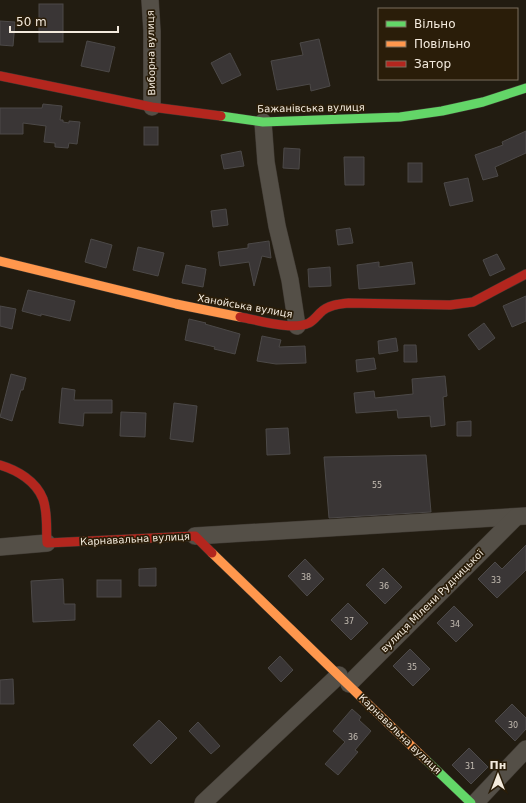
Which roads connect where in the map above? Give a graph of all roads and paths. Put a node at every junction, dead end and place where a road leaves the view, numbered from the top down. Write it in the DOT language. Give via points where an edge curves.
graph roads {
  1 [pos="150,0"];
  2 [pos="0,76"];
  3 [pos="526,88"];
  4 [pos="152,107"];
  5 [pos="263,122"];
  6 [pos="0,261"];
  7 [pos="526,274"];
  8 [pos="297,326"];
  9 [pos="0,465"];
  10 [pos="521,516"];
  11 [pos="195,536"];
  12 [pos="47,543"];
  13 [pos="0,547"];
  14 [pos="344,680"];
  15 [pos="526,749"];
  16 [pos="461,800"];
  17 [pos="203,803"];
  18 [pos="475,803"];
  1 -- 4 [label="street, Виборна вулиця"];
  2 -- 4 [label="street, Бажанівська вулиця"];
  3 -- 5 [label="street, Бажанівська вулиця" via="469,105 400,117"];
  4 -- 5 [label="street, Бажанівська вулиця"];
  5 -- 8 [label="street" via="266,162"];
  6 -- 8 [label="street, Ханойська вулиця" via="176,304"];
  7 -- 8 [label="street, Ханойська вулиця" via="473,302 450,305 334,305 322,311 310,323"];
  9 -- 12 [label="street" via="24,476 43,499"];
  10 -- 11 [label="street"];
  10 -- 14 [label="street, вулиця Мілени Рудницької"];
  11 -- 12 [label="street, Карнавальна вулиця"];
  11 -- 14 [label="street, Карнавальна вулиця"];
  12 -- 13 [label="street"];
  14 -- 16 [label="street, Карнавальна вулиця"];
  14 -- 17 [label="street"];
  15 -- 18 [label="street"];
}
